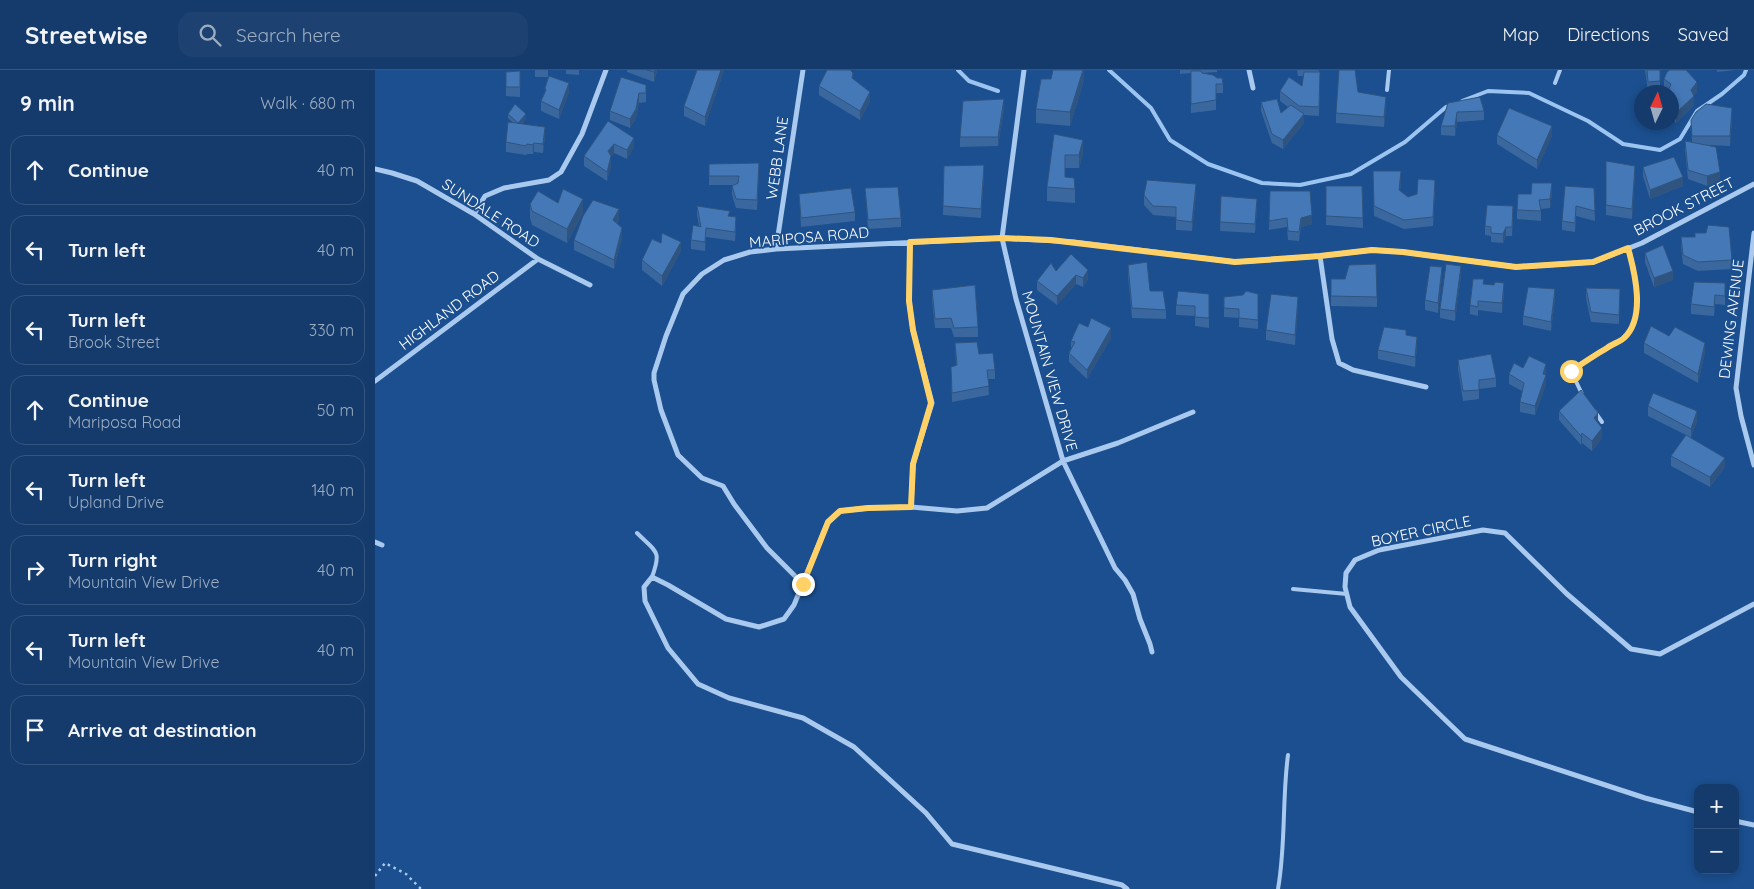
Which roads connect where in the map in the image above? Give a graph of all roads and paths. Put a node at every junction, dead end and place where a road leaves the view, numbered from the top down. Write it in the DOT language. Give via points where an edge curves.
graph roads {
  1 [pos="606,70"];
  2 [pos="803,70"];
  3 [pos="1024,70"];
  4 [pos="1249,70"];
  5 [pos="1389,70"];
  6 [pos="1560,70"];
  7 [pos="1555,83"];
  8 [pos="1253,88"];
  9 [pos="1387,90"];
  10 [pos="375,169"];
  11 [pos="1754,184"];
  12 [pos="474,214"];
  13 [pos="1754,234"];
  14 [pos="1002,238"];
  15 [pos="910,242"];
  16 [pos="1628,248"];
  17 [pos="776,249"];
  18 [pos="1320,256"];
  19 [pos="538,259"];
  20 [pos="590,285"];
  21 [pos="375,381"];
  22 [pos="1426,387"];
  23 [pos="1587,401"];
  24 [pos="1592,408"];
  25 [pos="1193,412"];
  26 [pos="1602,422"];
  27 [pos="1063,460"];
  28 [pos="1754,465"];
  29 [pos="911,507"];
  30 [pos="637,533"];
  31 [pos="375,542"];
  32 [pos="382,545"];
  33 [pos="652,577"];
  34 [pos="803,584"];
  35 [pos="1293,589"];
  36 [pos="1347,594"];
  37 [pos="1754,604"];
  38 [pos="1152,652"];
  39 [pos="1287,755"];
  40 [pos="1694,811"];
  41 [pos="1739,822"];
  42 [pos="1754,825"];
  43 [pos="375,876"];
  44 [pos="421,889"];
  45 [pos="1127,889"];
  46 [pos="1278,889"];
  1 -- 12 [label="street" via="582,134 561,172 549,180 504,188 485,196"];
  2 -- 17 [label="street, WEBB LANE"];
  3 -- 14 [label="street, MOUNTAIN VIEW DRIVE"];
  4 -- 8 [label="street"];
  5 -- 9 [label="lane"];
  6 -- 7 [label="lane"];
  10 -- 12 [label="street, SUNDALE ROAD" via="417,181"];
  11 -- 16 [label="street, BROOK STREET"];
  12 -- 19 [label="street, SUNDALE ROAD"];
  13 -- 28 [label="street, DEWING AVENUE" via="1736,388"];
  14 -- 15 [label="street, MARIPOSA ROAD"];
  14 -- 18 [label="street, BROOK STREET" via="1074,242 1235,262"];
  14 -- 27 [label="street, MOUNTAIN VIEW DRIVE" via="1015,299"];
  15 -- 17 [label="street, MARIPOSA ROAD"];
  15 -- 29 [label="street" via="909,301 931,403 913,464"];
  16 -- 18 [label="street, BROOK STREET" via="1593,262 1516,267 1372,250"];
  16 -- 23 [label="lane" via="1636,283 1634,325 1624,338 1571,371"];
  17 -- 34 [label="street, MARIPOSA ROAD" via="724,260 702,274 683,294 666,336 654,380 678,455 702,478 723,486 767,548"];
  18 -- 22 [label="street" via="1332,339 1339,363 1353,370"];
  19 -- 20 [label="street, SUNDALE ROAD"];
  19 -- 21 [label="street, HIGHLAND ROAD"];
  24 -- 26 [label="lane"];
  25 -- 27 [label="street" via="1119,443"];
  27 -- 29 [label="street, MOUNTAIN VIEW DRIVE" via="987,508 957,511"];
  27 -- 38 [label="street" via="1098,536 1133,594"];
  29 -- 34 [label="street, MOUNTAIN VIEW DRIVE" via="840,511 828,522"];
  30 -- 33 [label="lane" via="657,552 658,560"];
  31 -- 32 [label="street"];
  33 -- 34 [label="street, MOUNTAIN VIEW DRIVE" via="726,619 759,628 784,619"];
  33 -- 45 [label="street" via="644,587 645,601 668,648 698,684 729,698 803,718 854,747 926,813 952,844 1122,885"];
  35 -- 36 [label="lane"];
  36 -- 37 [label="street, BOYER CIRCLE" via="1345,573 1355,560 1379,550 1483,530 1505,533 1567,594 1631,649 1659,654"];
  36 -- 40 [label="street, BOYER CIRCLE" via="1350,607 1401,677 1465,739"];
  39 -- 46 [label="lane"];
  41 -- 42 [label="street"];
  43 -- 44 [label="path" via="385,863 406,874"];
}
